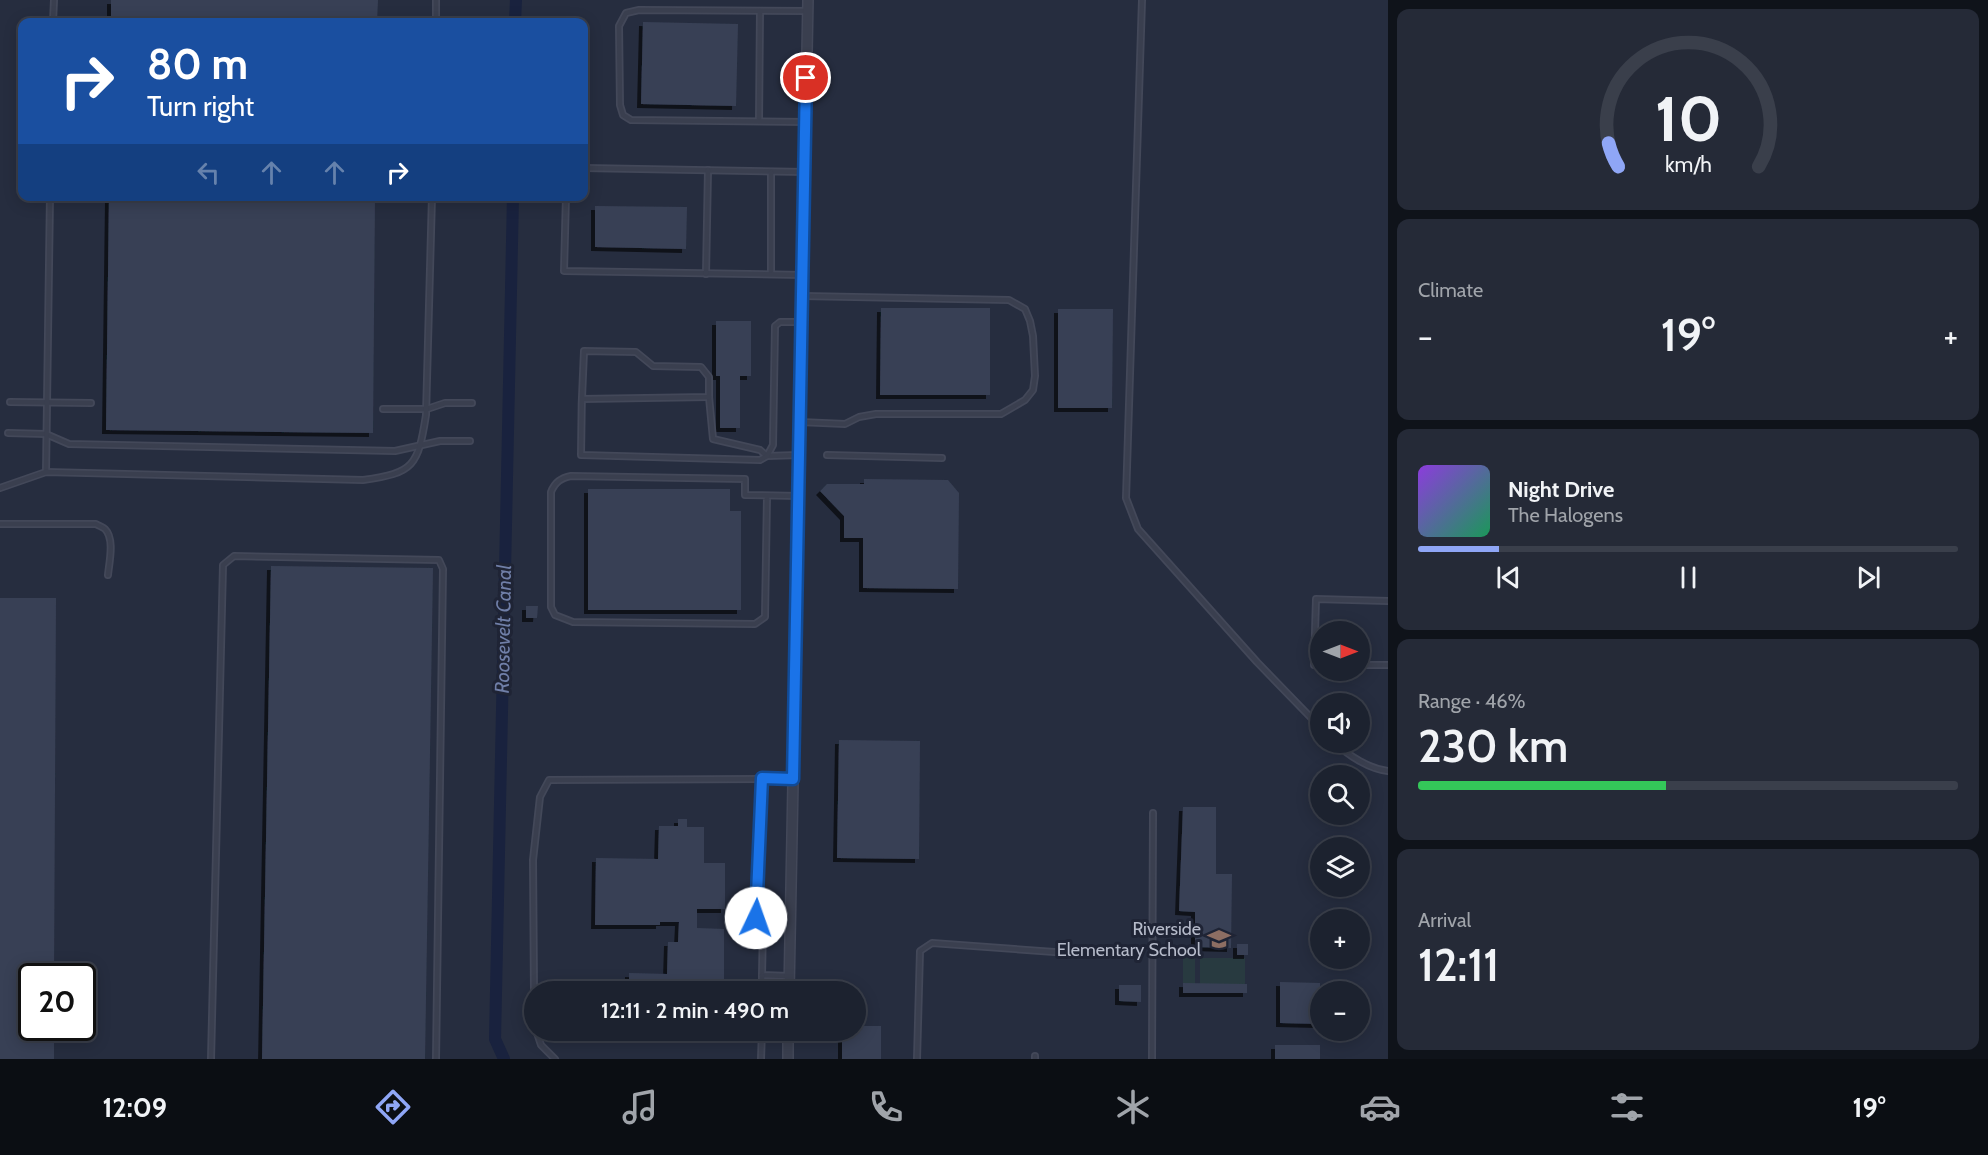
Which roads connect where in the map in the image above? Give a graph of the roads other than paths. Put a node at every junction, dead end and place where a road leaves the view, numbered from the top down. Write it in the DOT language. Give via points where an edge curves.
graph roads {
  1 [pos="54,0"];
  2 [pos="436,0"];
  3 [pos="808,0"];
  4 [pos="1143,0"];
  5 [pos="760,11"];
  6 [pos="808,11"];
  7 [pos="53,18"];
  8 [pos="436,18"];
  9 [pos="759,122"];
  10 [pos="806,122"];
  11 [pos="588,168"];
  12 [pos="708,170"];
  13 [pos="771,172"];
  14 [pos="805,172"];
  15 [pos="50,201"];
  16 [pos="432,201"];
  17 [pos="566,201"];
  18 [pos="706,274"];
  19 [pos="771,274"];
  20 [pos="803,275"];
  21 [pos="803,296"];
  22 [pos="802,322"];
  23 [pos="709,396"];
  24 [pos="582,399"];
  25 [pos="10,402"];
  26 [pos="47,403"];
  27 [pos="91,403"];
  28 [pos="472,403"];
  29 [pos="383,409"];
  30 [pos="427,410"];
  31 [pos="800,422"];
  32 [pos="8,434"];
  33 [pos="46,434"];
  34 [pos="470,441"];
  35 [pos="422,445"];
  36 [pos="800,455"];
  37 [pos="828,455"];
  38 [pos="767,456"];
  39 [pos="942,458"];
  40 [pos="46,472"];
  41 [pos="0,488"];
  42 [pos="767,496"];
  43 [pos="799,496"];
  44 [pos="0,524"];
  45 [pos="108,575"];
  46 [pos="1388,601"];
  47 [pos="1315,621"];
  48 [pos="1370,665"];
  49 [pos="1388,665"];
  50 [pos="1310,717"];
  51 [pos="1347,753"];
  52 [pos="1388,771"];
  53 [pos="762,778"];
  54 [pos="793,779"];
  55 [pos="1153,813"];
  56 [pos="1082,954"];
  57 [pos="762,975"];
  58 [pos="789,976"];
  59 [pos="534,981"];
  60 [pos="762,981"];
  61 [pos="789,981"];
  62 [pos="540,1041"];
  63 [pos="762,1041"];
  64 [pos="788,1041"];
  65 [pos="211,1059"];
  66 [pos="436,1059"];
  67 [pos="555,1059"];
  68 [pos="761,1059"];
  69 [pos="788,1059"];
  70 [pos="917,1059"];
  71 [pos="1152,1059"];
  1 -- 7 [label="lane"];
  2 -- 8 [label="lane"];
  3 -- 6 [label="street"];
  4 -- 50 [label="lane" via="1126,498 1138,529"];
  5 -- 6 [label="lane"];
  5 -- 9 [label="lane"];
  5 -- 9 [label="lane" via="639,10 626,13 619,26 623,115 631,120"];
  6 -- 10 [label="street"];
  9 -- 10 [label="lane"];
  10 -- 14 [label="street"];
  11 -- 12 [label="lane"];
  12 -- 13 [label="lane"];
  12 -- 18 [label="lane"];
  13 -- 14 [label="lane"];
  13 -- 19 [label="lane"];
  14 -- 20 [label="street"];
  15 -- 26 [label="lane"];
  16 -- 30 [label="lane"];
  17 -- 18 [label="lane" via="564,271"];
  18 -- 19 [label="lane"];
  19 -- 20 [label="lane"];
  20 -- 21 [label="street"];
  21 -- 22 [label="street"];
  21 -- 31 [label="lane" via="1009,300 1025,309 1030,321 1035,376 1033,390 1025,400 1001,414 876,414 845,424"];
  22 -- 31 [label="street"];
  22 -- 38 [label="lane" via="780,322 775,326 772,445"];
  23 -- 24 [label="lane"];
  23 -- 24 [label="lane" via="709,377 701,367 653,366 636,352 584,351"];
  23 -- 38 [label="lane" via="714,439 760,450"];
  24 -- 38 [label="lane" via="581,456 760,460"];
  25 -- 26 [label="lane"];
  26 -- 27 [label="lane"];
  26 -- 33 [label="lane"];
  28 -- 30 [label="lane" via="445,403"];
  29 -- 30 [label="lane"];
  30 -- 35 [label="lane"];
  31 -- 36 [label="street"];
  32 -- 33 [label="lane"];
  33 -- 35 [label="lane" via="69,444 395,451"];
  33 -- 40 [label="lane"];
  34 -- 35 [label="lane"];
  35 -- 40 [label="lane" via="411,467 390,476 363,480"];
  36 -- 38 [label="lane"];
  36 -- 43 [label="street"];
  37 -- 39 [label="lane"];
  40 -- 41 [label="lane"];
  42 -- 42 [label="lane" via="746,495 745,479 565,477 551,492 551,607 555,615 573,622 759,622 765,617"];
  42 -- 43 [label="lane"];
  43 -- 54 [label="street"];
  44 -- 45 [label="lane" via="96,524 108,536"];
  46 -- 47 [label="lane" via="1316,599"];
  48 -- 49 [label="lane"];
  51 -- 52 [label="lane" via="1378,770"];
  53 -- 54 [label="lane"];
  53 -- 57 [label="lane" via="756,918 764,925"];
  53 -- 59 [label="lane" via="549,780 540,797 533,860"];
  54 -- 58 [label="street"];
  55 -- 71 [label="lane"];
  56 -- 70 [label="lane" via="932,943 920,951"];
  57 -- 58 [label="lane"];
  57 -- 60 [label="lane"];
  58 -- 61 [label="street"];
  62 -- 67 [label="lane"];
  63 -- 68 [label="lane"];
  64 -- 69 [label="street"];
  65 -- 66 [label="lane" via="223,565 234,556 439,560 443,569"];
}
